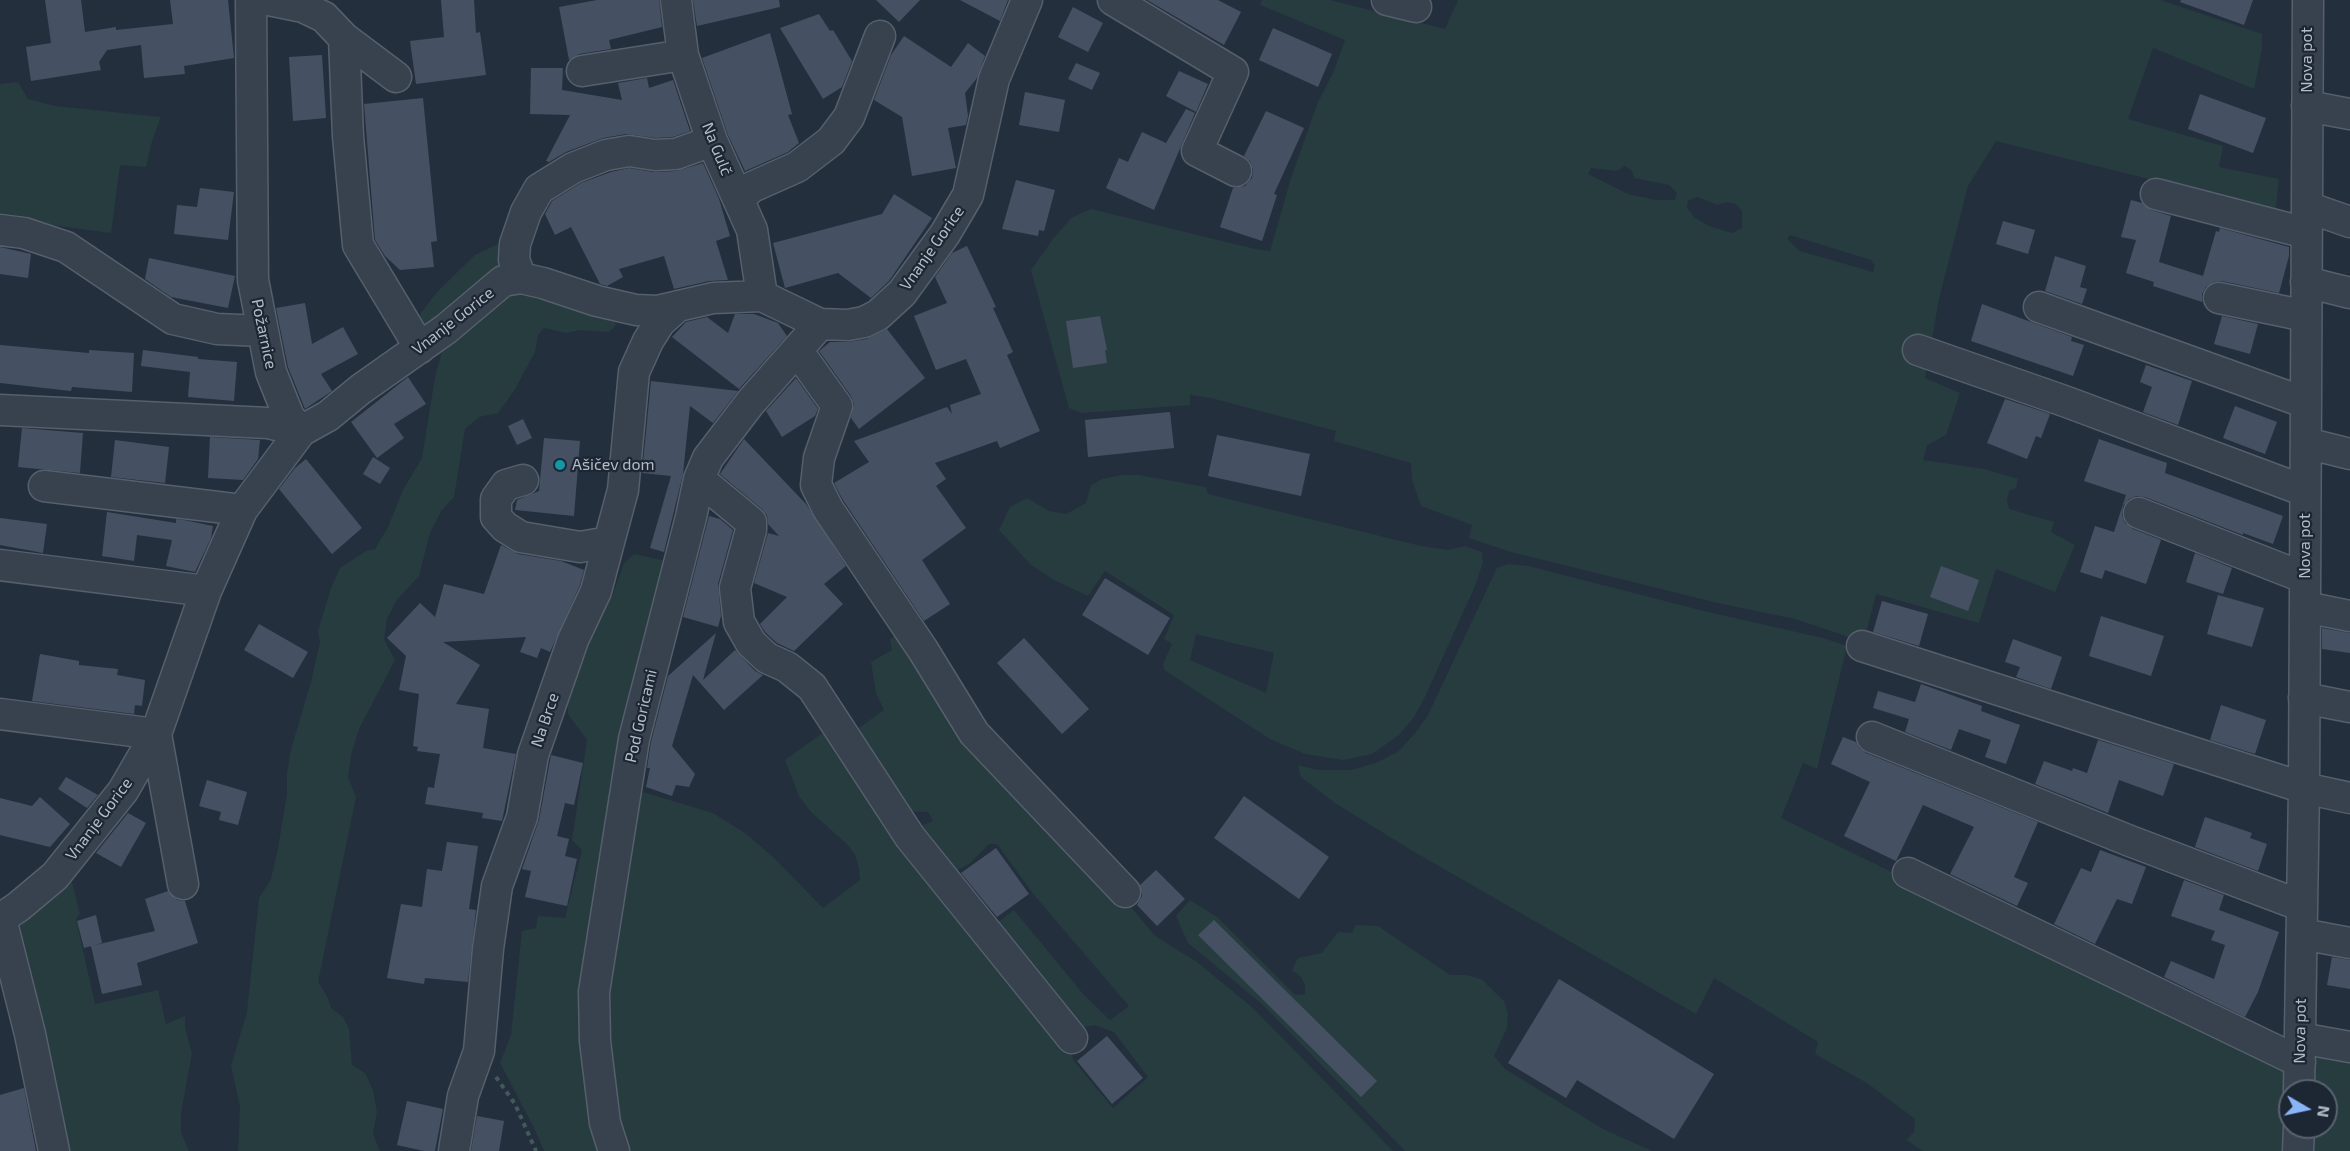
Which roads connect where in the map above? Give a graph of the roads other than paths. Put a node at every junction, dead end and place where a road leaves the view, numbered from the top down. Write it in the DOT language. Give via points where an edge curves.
graph roads {
  1 [pos="251,0"];
  2 [pos="269,0"];
  3 [pos="675,0"];
  4 [pos="1027,0"];
  5 [pos="1113,0"];
  6 [pos="1387,0"];
  7 [pos="2308,0"];
  8 [pos="1416,7"];
  9 [pos="880,36"];
  10 [pos="344,38"];
  11 [pos="683,56"];
  12 [pos="582,71"];
  13 [pos="396,77"];
  14 [pos="2307,106"];
  15 [pos="2350,114"];
  16 [pos="712,141"];
  17 [pos="1236,171"];
  18 [pos="2156,194"];
  19 [pos="738,199"];
  20 [pos="2306,220"];
  21 [pos="2350,222"];
  22 [pos="0,230"];
  23 [pos="521,278"];
  24 [pos="2306,282"];
  25 [pos="2350,293"];
  26 [pos="762,296"];
  27 [pos="2219,298"];
  28 [pos="678,306"];
  29 [pos="2039,307"];
  30 [pos="2306,316"];
  31 [pos="820,324"];
  32 [pos="262,331"];
  33 [pos="420,348"];
  34 [pos="797,350"];
  35 [pos="1918,350"];
  36 [pos="2306,403"];
  37 [pos="0,410"];
  38 [pos="301,431"];
  39 [pos="2306,443"];
  40 [pos="2350,454"];
  41 [pos="699,479"];
  42 [pos="523,480"];
  43 [pos="44,486"];
  44 [pos="2305,491"];
  45 [pos="242,510"];
  46 [pos="2139,513"];
  47 [pos="609,542"];
  48 [pos="0,565"];
  49 [pos="206,591"];
  50 [pos="2305,592"];
  51 [pos="2350,616"];
  52 [pos="1862,646"];
  53 [pos="2304,698"];
  54 [pos="2350,707"];
  55 [pos="0,714"];
  56 [pos="156,734"];
  57 [pos="1872,737"];
  58 [pos="2304,788"];
  59 [pos="2350,798"];
  60 [pos="1908,873"];
  61 [pos="183,884"];
  62 [pos="1125,892"];
  63 [pos="0,919"];
  64 [pos="2302,920"];
  65 [pos="2350,943"];
  66 [pos="1072,1038"];
  67 [pos="2350,1047"];
  68 [pos="2300,1064"];
  69 [pos="54,1151"];
  70 [pos="454,1151"];
  71 [pos="614,1151"];
  1 -- 32 [label="street, Požarnice" via="253,280"];
  2 -- 10 [label="street" via="303,7 324,17"];
  3 -- 11 [label="street, Na Gulč"];
  4 -- 31 [label="street, Vnanje Gorice" via="994,79 968,195 945,234 902,293 878,315 848,325"];
  5 -- 17 [label="street" via="1233,72 1197,151"];
  6 -- 8 [label="street"];
  7 -- 14 [label="street, Nova pot"];
  9 -- 19 [label="street" via="849,117 831,141 797,167 752,187"];
  10 -- 13 [label="street"];
  10 -- 33 [label="street" via="358,245"];
  11 -- 12 [label="street"];
  11 -- 16 [label="street, Na Gulč"];
  14 -- 15 [label="street"];
  14 -- 20 [label="street, Nova pot"];
  16 -- 19 [label="street, Na Gulč"];
  16 -- 23 [label="street" via="676,154 606,155 573,168 539,189 515,244 514,261"];
  18 -- 20 [label="street"];
  19 -- 26 [label="street, Na Gulč" via="752,230"];
  20 -- 21 [label="street"];
  20 -- 24 [label="street, Nova pot"];
  22 -- 32 [label="street" via="24,233 66,247 173,319 217,329"];
  23 -- 28 [label="street, Vnanje Gorice" via="636,310"];
  23 -- 33 [label="street, Vnanje Gorice" via="503,281"];
  24 -- 25 [label="street"];
  24 -- 30 [label="street, Nova pot"];
  26 -- 28 [label="street, Vnanje Gorice" via="713,298"];
  26 -- 31 [label="street, Vnanje Gorice"];
  27 -- 30 [label="street"];
  28 -- 47 [label="street, Na Brce" via="660,322 634,372 623,490"];
  29 -- 36 [label="street"];
  30 -- 36 [label="street, Nova pot"];
  31 -- 34 [label="street, Pod Goricami"];
  32 -- 38 [label="street, Požarnice" via="271,372 289,417"];
  33 -- 38 [label="street, Vnanje Gorice" via="328,416"];
  34 -- 41 [label="street, Pod Goricami" via="708,458"];
  34 -- 62 [label="street" via="837,406 819,458 816,485 828,509 974,733"];
  35 -- 44 [label="street"];
  36 -- 39 [label="street, Nova pot"];
  37 -- 38 [label="street" via="268,423"];
  38 -- 45 [label="street, Vnanje Gorice"];
  39 -- 40 [label="street"];
  39 -- 44 [label="street, Nova pot"];
  41 -- 66 [label="street" via="751,522 735,588 739,622 751,643 812,687 910,837"];
  41 -- 71 [label="street, Pod Goricami" via="634,739 595,982 595,1041 605,1123"];
  42 -- 47 [label="street" via="506,485 496,499 496,517 506,527 521,537 580,547"];
  43 -- 45 [label="street"];
  44 -- 50 [label="street, Nova pot"];
  45 -- 49 [label="street, Vnanje Gorice"];
  46 -- 50 [label="street"];
  47 -- 70 [label="street, Na Brce" via="596,591 573,640 533,755 522,817 497,886 479,1051 464,1096"];
  48 -- 49 [label="street"];
  49 -- 56 [label="street, Vnanje Gorice"];
  50 -- 51 [label="street"];
  50 -- 53 [label="street, Nova pot"];
  52 -- 58 [label="street"];
  53 -- 54 [label="street"];
  53 -- 58 [label="street, Nova pot"];
  55 -- 56 [label="street"];
  56 -- 61 [label="street"];
  56 -- 63 [label="street, Vnanje Gorice" via="123,791 55,876"];
  57 -- 64 [label="street" via="2130,842"];
  58 -- 59 [label="street"];
  58 -- 64 [label="street, Nova pot"];
  60 -- 68 [label="street"];
  63 -- 69 [label="street" via="30,1034"];
  64 -- 65 [label="street"];
  64 -- 68 [label="street, Nova pot"];
  67 -- 68 [label="street"];
}
